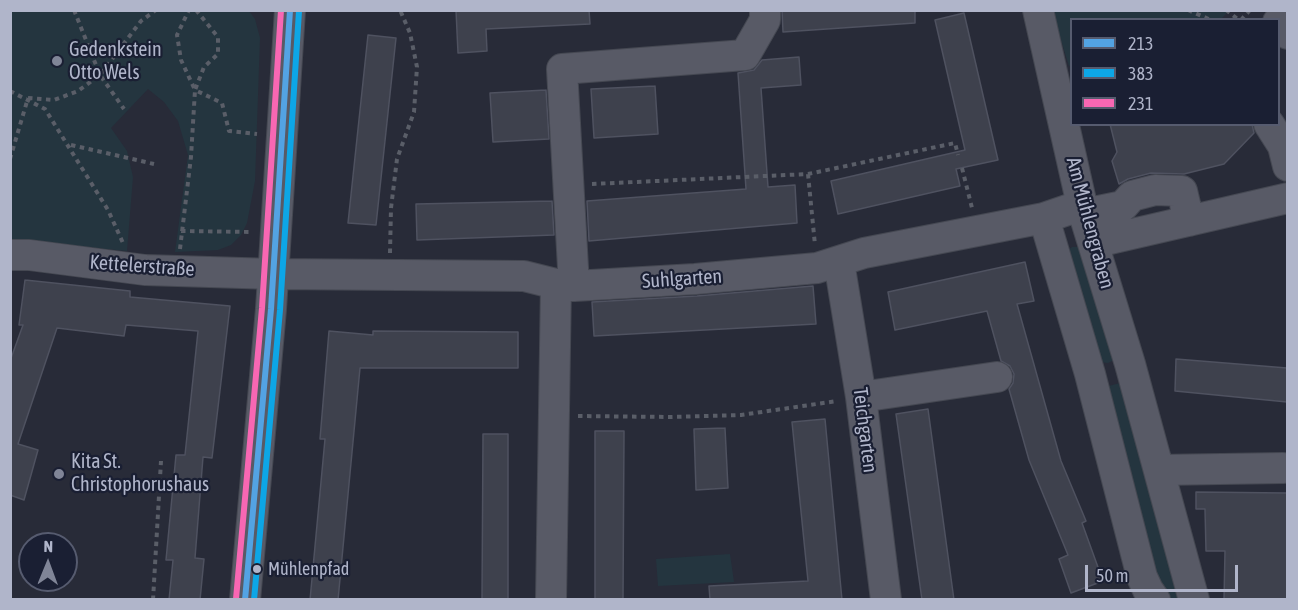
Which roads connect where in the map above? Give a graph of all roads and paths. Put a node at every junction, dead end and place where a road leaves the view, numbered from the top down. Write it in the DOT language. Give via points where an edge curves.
graph roads {
  1 [pos="74,10"];
  2 [pos="156,10"];
  3 [pos="189,10"];
  4 [pos="196,10"];
  5 [pos="290,10"];
  6 [pos="400,10"];
  7 [pos="765,10"];
  8 [pos="1038,10"];
  9 [pos="1188,10"];
  10 [pos="1206,18"];
  11 [pos="100,75"];
  12 [pos="195,90"];
  13 [pos="10,91"];
  14 [pos="28,98"];
  15 [pos="124,109"];
  16 [pos="1270,126"];
  17 [pos="282,137"];
  18 [pos="70,145"];
  19 [pos="958,155"];
  20 [pos="10,159"];
  21 [pos="154,164"];
  22 [pos="1287,166"];
  23 [pos="962,168"];
  24 [pos="808,174"];
  25 [pos="570,185"];
  26 [pos="1287,198"];
  27 [pos="1083,209"];
  28 [pos="1044,218"];
  29 [pos="1189,221"];
  30 [pos="977,230"];
  31 [pos="182,231"];
  32 [pos="276,233"];
  33 [pos="1093,243"];
  34 [pos="10,255"];
  35 [pos="828,265"];
  36 [pos="134,268"];
  37 [pos="177,270"];
  38 [pos="274,274"];
  39 [pos="389,275"];
  40 [pos="565,285"];
  41 [pos="1130,364"];
  42 [pos="1090,374"];
  43 [pos="997,377"];
  44 [pos="861,397"];
  45 [pos="555,415"];
  46 [pos="161,461"];
  47 [pos="1283,468"];
  48 [pos="1159,470"];
  49 [pos="153,600"];
  50 [pos="245,600"];
  51 [pos="551,600"];
  52 [pos="886,600"];
  53 [pos="1155,600"];
  54 [pos="1194,600"];
  1 -- 11 [label="path"];
  2 -- 11 [label="path" via="141,21"];
  3 -- 12 [label="path" via="177,35 181,60"];
  4 -- 12 [label="path" via="218,37 218,54 204,67"];
  5 -- 17 [label="street"];
  6 -- 39 [label="path" via="410,33 417,67 414,112 397,159"];
  7 -- 25 [label="street" via="765,20 745,55 562,69"];
  8 -- 27 [label="street, Am Mühlengraben"];
  9 -- 10 [label="path"];
  11 -- 14 [label="path" via="78,91 54,100"];
  11 -- 15 [label="path"];
  12 -- 17 [label="path" via="222,104 229,131"];
  12 -- 31 [label="path"];
  13 -- 14 [label="path"];
  14 -- 18 [label="path" via="45,109"];
  14 -- 20 [label="path"];
  16 -- 22 [label="street" via="1283,146"];
  17 -- 32 [label="street"];
  18 -- 21 [label="path"];
  18 -- 36 [label="path" via="108,210"];
  19 -- 24 [label="path" via="955,143"];
  23 -- 30 [label="path"];
  24 -- 25 [label="path"];
  24 -- 35 [label="path"];
  25 -- 40 [label="street"];
  26 -- 29 [label="street"];
  27 -- 28 [label="street, Suhlgarten"];
  27 -- 29 [label="street, Suhlgarten" via="1123,206 1132,196 1155,190 1182,191"];
  27 -- 33 [label="street, Am Mühlengraben"];
  28 -- 30 [label="street, Suhlgarten"];
  28 -- 42 [label="street, Am Mühlengraben"];
  29 -- 33 [label="street"];
  30 -- 35 [label="street, Suhlgarten" via="864,253"];
  31 -- 32 [label="path"];
  31 -- 37 [label="path"];
  32 -- 38 [label="street"];
  33 -- 41 [label="street, Am Mühlengraben"];
  34 -- 36 [label="street, Kettelerstraße"];
  35 -- 40 [label="street, Suhlgarten" via="696,279"];
  35 -- 44 [label="street, Teichgarten"];
  36 -- 37 [label="street, Kettelerstraße"];
  37 -- 38 [label="street, Kettelerstraße"];
  38 -- 39 [label="street, Suhlgarten"];
  38 -- 50 [label="street"];
  39 -- 40 [label="street, Suhlgarten" via="524,276"];
  40 -- 45 [label="street"];
  41 -- 42 [label="street"];
  41 -- 48 [label="street, Am Mühlengraben"];
  42 -- 53 [label="street, Am Mühlengraben" via="1142,577"];
  43 -- 44 [label="street"];
  44 -- 45 [label="path" via="741,416"];
  44 -- 52 [label="street, Teichgarten"];
  45 -- 51 [label="street"];
  46 -- 49 [label="path"];
  47 -- 48 [label="street"];
  48 -- 54 [label="street, Am Mühlengraben"];
}
